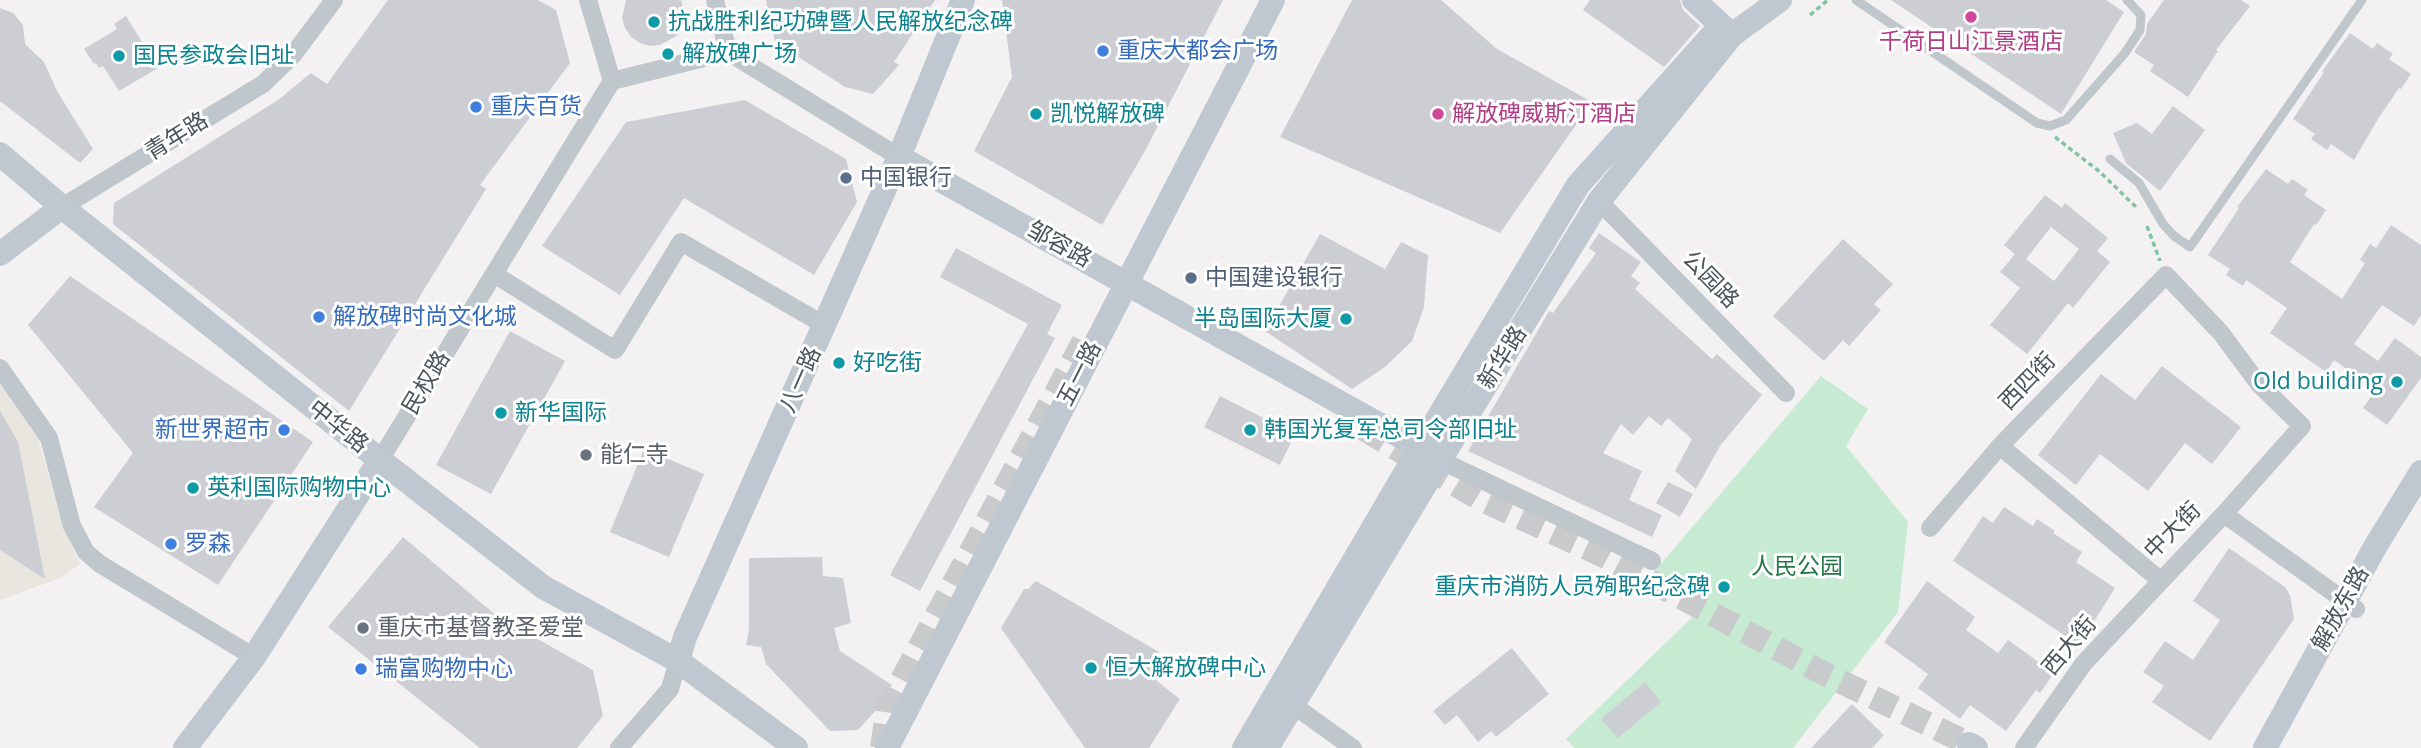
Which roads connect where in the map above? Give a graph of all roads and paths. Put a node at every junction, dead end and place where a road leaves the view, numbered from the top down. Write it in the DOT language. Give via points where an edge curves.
graph roads {
  1 [pos="334,0"];
  2 [pos="588,0"];
  3 [pos="715,0"];
  4 [pos="963,0"];
  5 [pos="1273,0"];
  6 [pos="1694,0"];
  7 [pos="1755,0"];
  8 [pos="1780,0"];
  9 [pos="1828,0"];
  10 [pos="1856,0"];
  11 [pos="2127,0"];
  12 [pos="2362,0"];
  13 [pos="1810,15"];
  14 [pos="1726,30"];
  15 [pos="728,52"];
  16 [pos="612,81"];
  17 [pos="2037,123"];
  18 [pos="0,154"];
  19 [pos="899,157"];
  20 [pos="2110,159"];
  21 [pos="1599,201"];
  22 [pos="62,207"];
  23 [pos="0,254"];
  24 [pos="494,274"];
  25 [pos="2166,275"];
  26 [pos="1128,282"];
  27 [pos="826,326"];
  28 [pos="0,368"];
  29 [pos="1786,393"];
  30 [pos="2000,446"];
  31 [pos="1431,453"];
  32 [pos="380,460"];
  33 [pos="2421,472"];
  34 [pos="2421,502"];
  35 [pos="2224,514"];
  36 [pos="1930,528"];
  37 [pos="1652,561"];
  38 [pos="2161,581"];
  39 [pos="2351,605"];
  40 [pos="254,657"];
  41 [pos="678,661"];
  42 [pos="1293,705"];
  43 [pos="185,748"];
  44 [pos="619,748"];
  45 [pos="796,748"];
  46 [pos="887,748"];
  47 [pos="1244,748"];
  48 [pos="1267,748"];
  49 [pos="1353,748"];
  50 [pos="2024,748"];
  51 [pos="2264,748"];
  52 [pos="2281,748"];
  1 -- 22 [label="street, 青年路" via="293,55 263,84"];
  2 -- 16 [label="street"];
  3 -- 15 [label="street"];
  4 -- 19 [label="main road, 八一路"];
  5 -- 26 [label="main road, 五一路"];
  6 -- 14 [label="main road"];
  7 -- 14 [label="main road, 新华路"];
  8 -- 14 [label="main road, 新华路"];
  9 -- 13 [label="path"];
  10 -- 17 [label="lane"];
  11 -- 17 [label="lane" via="2141,15 2140,30 2125,53 2066,120"];
  12 -- 20 [label="lane" via="2190,247 2163,224 2140,183"];
  14 -- 21 [label="main road, 新华路"];
  14 -- 31 [label="main road, 新华路" via="1578,185"];
  15 -- 16 [label="street"];
  15 -- 19 [label="street, 邹容路"];
  16 -- 24 [label="street, 民权路"];
  17 -- 25 [label="path" via="2100,172 2144,215"];
  18 -- 22 [label="main road, 中华路"];
  19 -- 26 [label="main road, 邹容路"];
  19 -- 27 [label="main road, 八一路"];
  21 -- 29 [label="street, 公园路"];
  21 -- 31 [label="main road, 新华路"];
  22 -- 23 [label="main road, 青年路"];
  22 -- 32 [label="main road, 中华路"];
  24 -- 27 [label="street" via="615,350 681,242"];
  24 -- 32 [label="street, 民权路"];
  25 -- 30 [label="street, 西四街"];
  25 -- 35 [label="street" via="2221,333 2258,383 2302,426"];
  26 -- 31 [label="main road, 邹容路"];
  26 -- 46 [label="main road, 五一路"];
  27 -- 41 [label="main road, 八一路"];
  28 -- 40 [label="street" via="49,438 72,526 86,552"];
  30 -- 36 [label="street, 西四街"];
  30 -- 38 [label="street, 中大街"];
  31 -- 37 [label="street"];
  31 -- 42 [label="main road, 新华路"];
  31 -- 47 [label="main road, 新华路"];
  32 -- 40 [label="main road, 民权路"];
  32 -- 41 [label="main road, 中华路" via="543,587"];
  33 -- 39 [label="main road, 解放东路"];
  34 -- 39 [label="main road, 解放东路"];
  35 -- 38 [label="street, 中大街"];
  35 -- 39 [label="street, 中大街"];
  38 -- 50 [label="street, 西大街" via="2084,663"];
  39 -- 51 [label="main road, 解放东路"];
  39 -- 52 [label="main road, 解放东路"];
  40 -- 43 [label="main road, 民权路"];
  41 -- 44 [label="street, 八一路" via="670,689"];
  41 -- 45 [label="main road, 中华路"];
  42 -- 48 [label="main road, 新华路"];
  42 -- 49 [label="street"];
}
